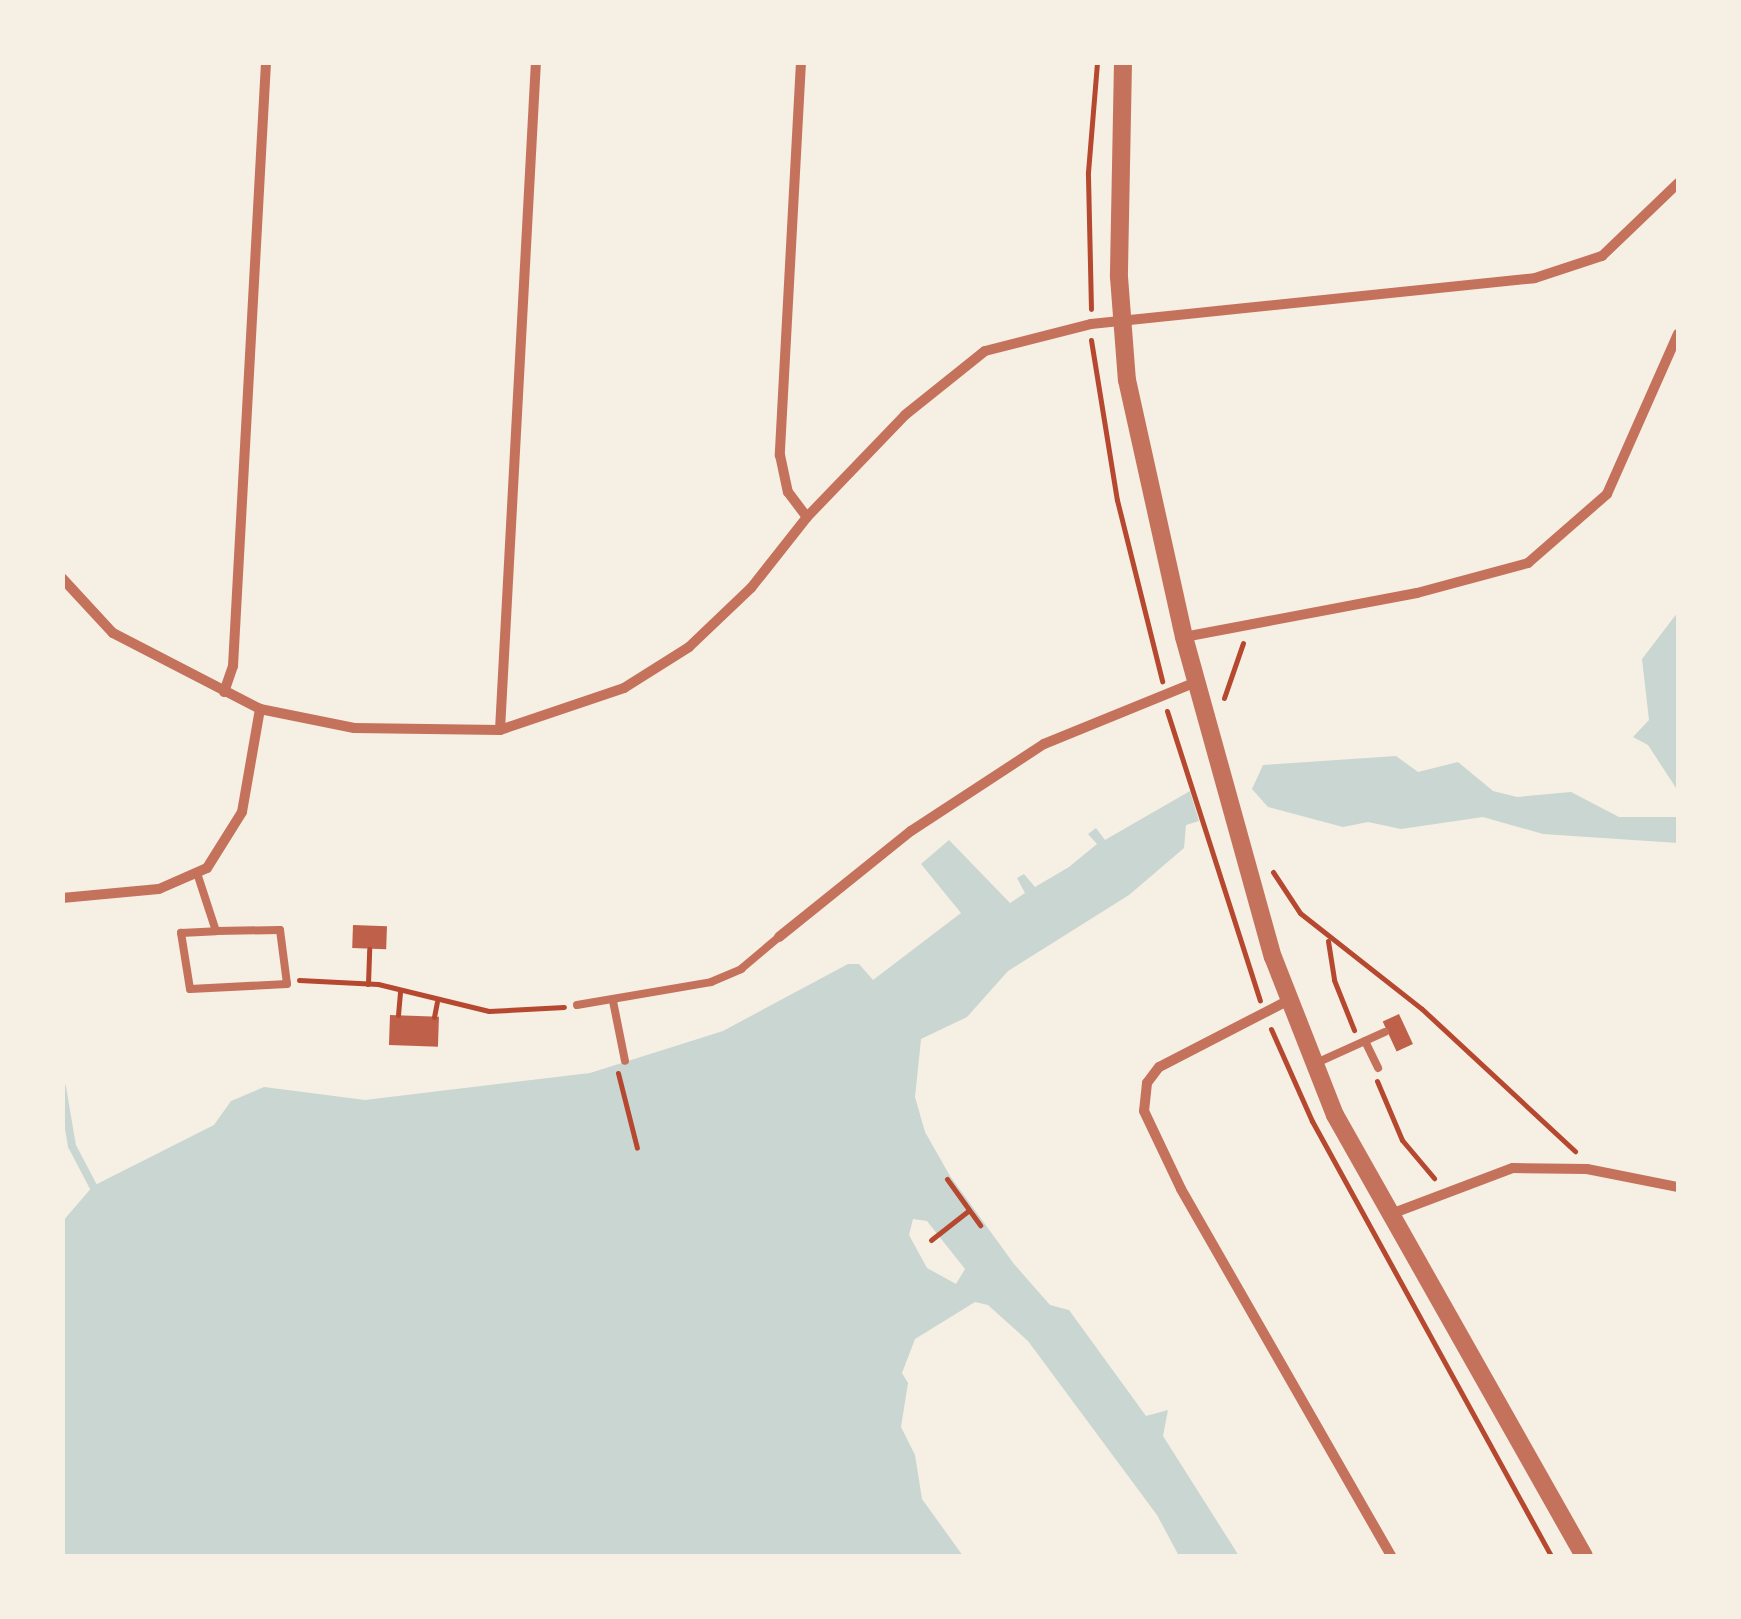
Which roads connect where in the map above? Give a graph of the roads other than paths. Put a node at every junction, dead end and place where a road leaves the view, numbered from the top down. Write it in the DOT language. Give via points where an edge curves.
graph roads {
  1 [pos="266,62"];
  2 [pos="536,62"];
  3 [pos="801,62"];
  4 [pos="1123,62"];
  5 [pos="1678,183"];
  6 [pos="1122,322"];
  7 [pos="1678,334"];
  8 [pos="807,517"];
  9 [pos="62,578"];
  10 [pos="1184,637"];
  11 [pos="1196,682"];
  12 [pos="224,692"];
  13 [pos="260,709"];
  14 [pos="500,730"];
  15 [pos="197,872"];
  16 [pos="62,898"];
  17 [pos="216,931"];
  18 [pos="779,937"];
  19 [pos="1290,1000"];
  20 [pos="613,1001"];
  21 [pos="577,1005"];
  22 [pos="1385,1032"];
  23 [pos="1365,1041"];
  24 [pos="620,1061"];
  25 [pos="1314,1064"];
  26 [pos="1378,1068"];
  27 [pos="1678,1187"];
  28 [pos="1390,1214"];
  29 [pos="1391,1556"];
  30 [pos="1584,1556"];
  1 -- 12 [label="street" via="233,666"];
  2 -- 14 [label="street"];
  3 -- 8 [label="street" via="780,456 788,492"];
  4 -- 6 [label="street"];
  5 -- 6 [label="street" via="1602,256 1535,278"];
  6 -- 8 [label="street" via="1016,341 957,367"];
  6 -- 10 [label="street" via="1146,482"];
  7 -- 10 [label="street" via="1607,494 1528,562 1417,593"];
  8 -- 14 [label="street" via="752,588 688,647 624,688"];
  9 -- 12 [label="street" via="113,632"];
  10 -- 11 [label="street"];
  11 -- 18 [label="street" via="1044,744 896,842"];
  11 -- 19 [label="street"];
  12 -- 13 [label="street"];
  13 -- 14 [label="street" via="354,728"];
  13 -- 15 [label="street" via="242,812 229,840"];
  15 -- 16 [label="street" via="116,898"];
  15 -- 17 [label="lane"];
  17 -- 17 [label="lane" via="280,930 286,980 190,989 181,933"];
  18 -- 20 [label="lane" via="741,969 711,982"];
  19 -- 25 [label="street"];
  19 -- 29 [label="street" via="1159,1067 1147,1084 1144,1111 1174,1176"];
  20 -- 21 [label="lane"];
  20 -- 24 [label="lane"];
  22 -- 23 [label="lane"];
  23 -- 25 [label="lane"];
  23 -- 26 [label="lane"];
  25 -- 28 [label="street" via="1334,1115"];
  27 -- 28 [label="street" via="1588,1169 1513,1168"];
  28 -- 30 [label="street"];
}
